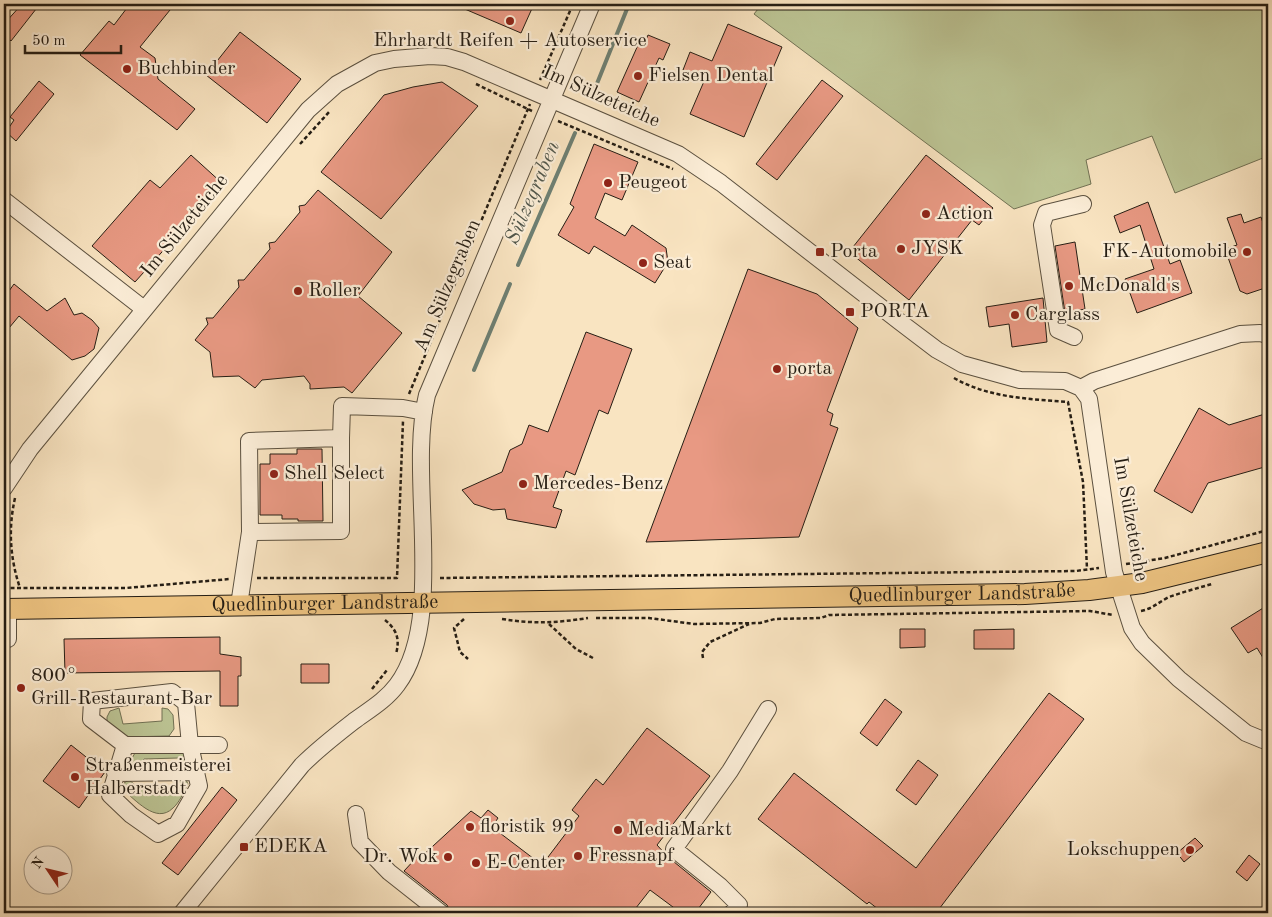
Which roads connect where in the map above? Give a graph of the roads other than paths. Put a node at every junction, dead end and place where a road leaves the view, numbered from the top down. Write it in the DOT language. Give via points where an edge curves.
graph roads {
  1 [pos="592,4"];
  2 [pos="552,98"];
  3 [pos="4,200"];
  4 [pos="1083,204"];
  5 [pos="144,309"];
  6 [pos="1268,335"];
  7 [pos="1074,337"];
  8 [pos="1081,388"];
  9 [pos="424,412"];
  10 [pos="341,438"];
  11 [pos="10,491"];
  12 [pos="250,532"];
  13 [pos="1268,552"];
  14 [pos="1119,587"];
  15 [pos="421,603"];
  16 [pos="240,605"];
  17 [pos="6,609"];
  18 [pos="8,639"];
  19 [pos="768,709"];
  20 [pos="1268,737"];
  21 [pos="125,745"];
  22 [pos="190,745"];
  23 [pos="219,745"];
  24 [pos="196,772"];
  25 [pos="115,773"];
  26 [pos="356,814"];
  27 [pos="182,913"];
  28 [pos="442,913"];
  29 [pos="732,913"];
  1 -- 2 [label="street, Am Sülzegraben"];
  2 -- 5 [label="street, Im Sülzeteiche" via="447,57 375,63 337,84 308,110"];
  2 -- 8 [label="street, Im Sülzeteiche" via="678,154 721,183 922,339 962,364 1020,380 1065,381"];
  2 -- 9 [label="street, Am Sülzegraben" via="433,375"];
  3 -- 5 [label="street, Im Sülzeteiche"];
  4 -- 7 [label="street" via="1046,213 1042,225 1058,330"];
  5 -- 11 [label="street, Im Sülzeteiche" via="30,449"];
  6 -- 8 [label="street" via="1240,334"];
  8 -- 14 [label="street, Im Sülzeteiche" via="1089,399 1113,566"];
  9 -- 10 [label="street" via="342,406"];
  9 -- 15 [label="street, Am Sülzegraben"];
  10 -- 12 [label="street" via="249,442"];
  10 -- 12 [label="street" via="341,531"];
  12 -- 16 [label="street"];
  13 -- 14 [label="main road, Quedlinburger Landstraße"];
  14 -- 15 [label="main road, Quedlinburger Landstraße" via="989,596"];
  14 -- 20 [label="street, Im Sülzeteiche" via="1136,636 1164,666 1246,733 1263,740"];
  15 -- 16 [label="main road, Quedlinburger Landstraße"];
  15 -- 27 [label="street, Am Sülzegraben" via="413,654 396,686 302,765"];
  16 -- 17 [label="main road, Quedlinburger Landstraße"];
  17 -- 18 [label="street"];
  19 -- 29 [label="street" via="674,849 739,905"];
  21 -- 22 [label="street"];
  21 -- 22 [label="street" via="91,719 92,701 172,692 186,703"];
  21 -- 25 [label="street"];
  22 -- 23 [label="street"];
  22 -- 24 [label="street"];
  24 -- 25 [label="street"];
  24 -- 25 [label="street" via="199,786 177,824 158,834 110,795"];
  26 -- 28 [label="street" via="360,842 389,872"];
}
